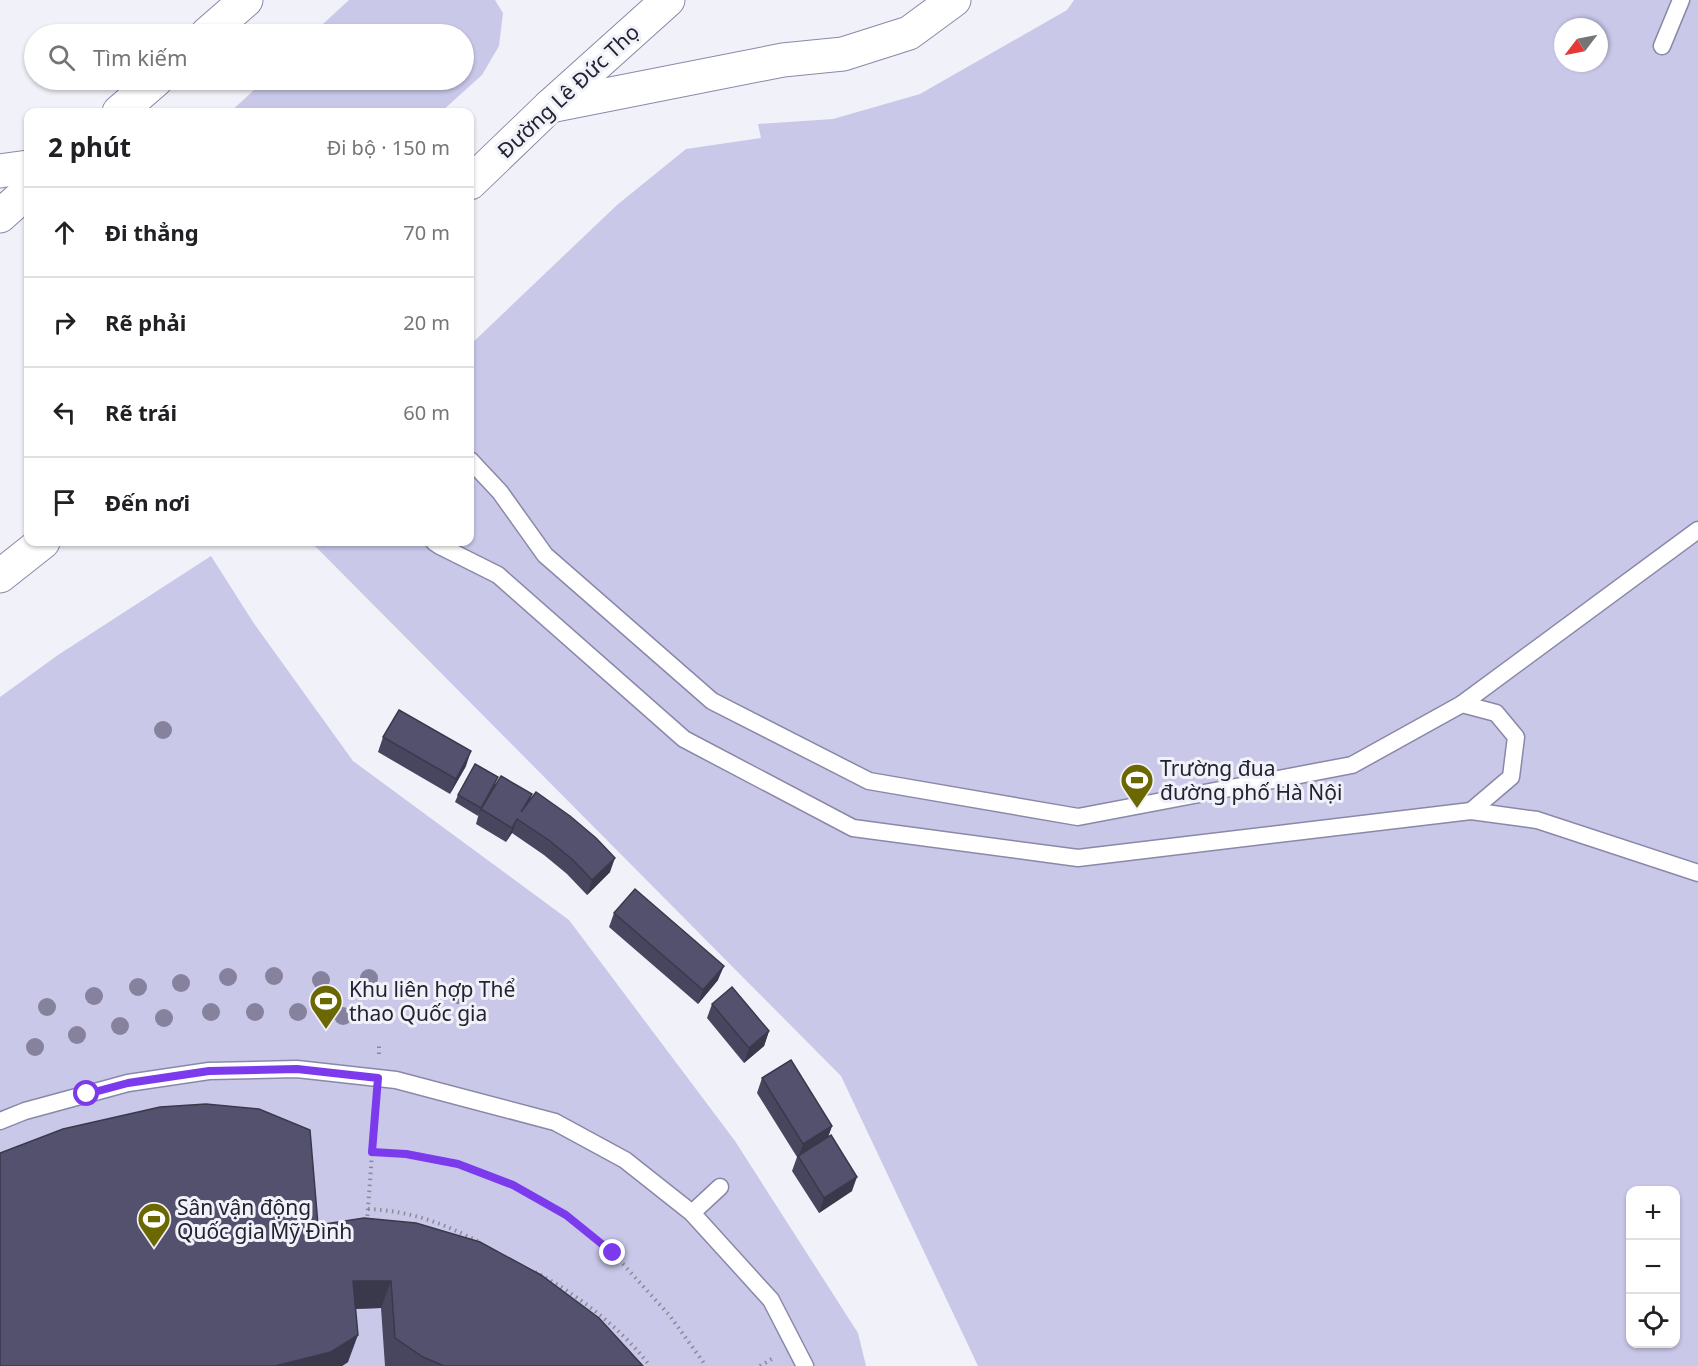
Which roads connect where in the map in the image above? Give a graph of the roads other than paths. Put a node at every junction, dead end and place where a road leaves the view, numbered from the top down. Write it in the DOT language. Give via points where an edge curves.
graph roads {
  1 [pos="246,0"];
  2 [pos="668,0"];
  3 [pos="954,0"];
  4 [pos="1681,0"];
  5 [pos="218,24"];
  6 [pos="1662,46"];
  7 [pos="144,90"];
  8 [pos="550,106"];
  9 [pos="123,108"];
  10 [pos="24,168"];
  11 [pos="0,171"];
  12 [pos="474,179"];
  13 [pos="24,195"];
  14 [pos="0,216"];
  15 [pos="474,463"];
  16 [pos="1698,530"];
  17 [pos="38,546"];
  18 [pos="440,546"];
  19 [pos="0,576"];
  20 [pos="1462,704"];
  21 [pos="1471,811"];
  22 [pos="1698,873"];
  23 [pos="0,1121"];
  24 [pos="720,1187"];
  25 [pos="692,1213"];
  26 [pos="805,1366"];
  1 -- 5 [label="main road"];
  2 -- 8 [label="main road, Đường Lê Đức Thọ"];
  3 -- 8 [label="main road" via="909,33 843,54 783,60"];
  4 -- 6 [label="lane"];
  7 -- 9 [label="main road"];
  8 -- 12 [label="main road, Đường Lê Đức Thọ"];
  10 -- 11 [label="main road"];
  13 -- 14 [label="main road"];
  15 -- 20 [label="lane" via="500,492 545,555 712,700 869,781 1078,817 1352,765"];
  16 -- 20 [label="lane"];
  17 -- 19 [label="main road"];
  18 -- 21 [label="lane" via="498,575 684,739 853,828 1078,858"];
  20 -- 21 [label="lane" via="1496,713 1516,738 1511,777"];
  21 -- 22 [label="lane" via="1537,820"];
  23 -- 25 [label="lane" via="128,1083 209,1071 297,1069 396,1080 555,1122 625,1160"];
  24 -- 25 [label="lane"];
  25 -- 26 [label="lane" via="771,1300"];
}
